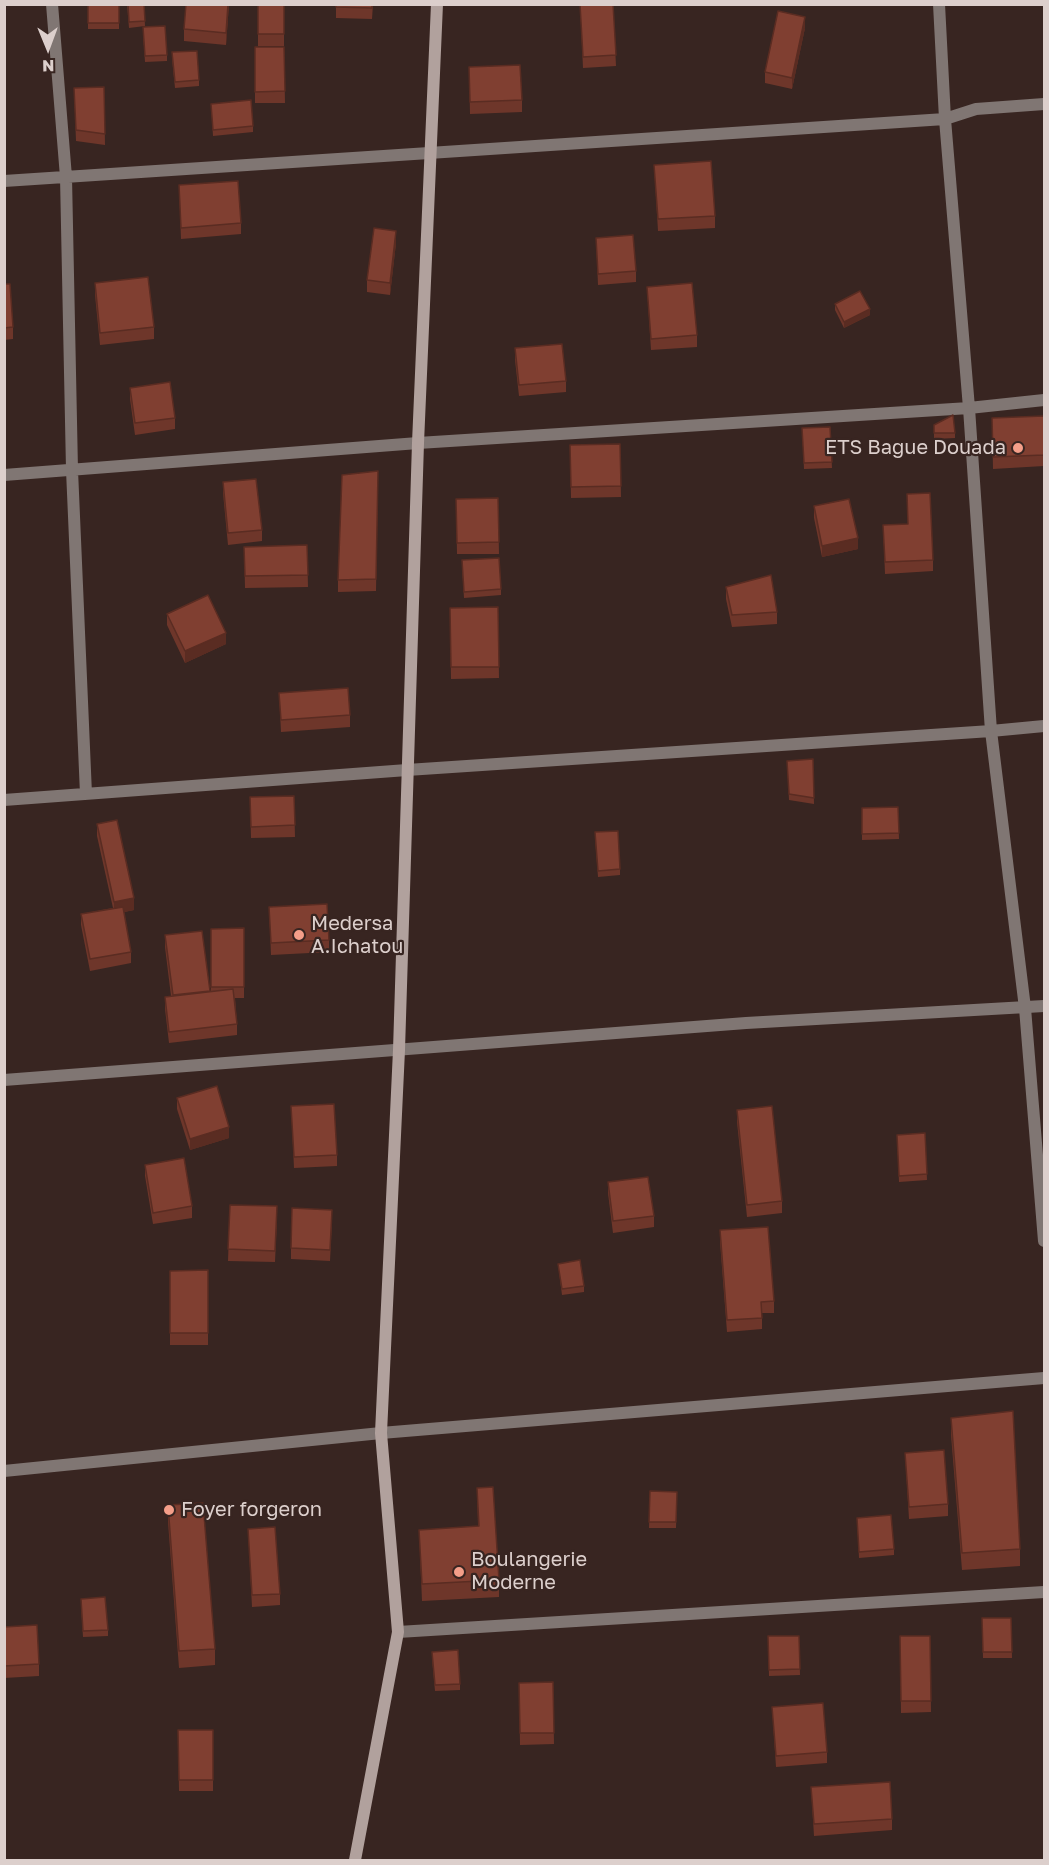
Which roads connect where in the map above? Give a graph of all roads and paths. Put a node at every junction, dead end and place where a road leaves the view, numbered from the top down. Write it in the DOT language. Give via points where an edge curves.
graph roads {
  1 [pos="52,4"];
  2 [pos="437,4"];
  3 [pos="939,4"];
  4 [pos="1044,104"];
  5 [pos="945,119"];
  6 [pos="430,151"];
  7 [pos="66,177"];
  8 [pos="4,181"];
  9 [pos="1044,400"];
  10 [pos="969,408"];
  11 [pos="418,443"];
  12 [pos="72,470"];
  13 [pos="4,475"];
  14 [pos="1044,726"];
  15 [pos="991,731"];
  16 [pos="407,770"];
  17 [pos="86,794"];
  18 [pos="4,800"];
  19 [pos="1044,1006"];
  20 [pos="1025,1008"];
  21 [pos="399,1050"];
  22 [pos="4,1080"];
  23 [pos="1044,1240"];
  24 [pos="1044,1378"];
  25 [pos="381,1433"];
  26 [pos="4,1471"];
  27 [pos="1044,1592"];
  28 [pos="398,1632"];
  29 [pos="355,1860"];
  1 -- 7 [label="street"];
  2 -- 6 [label="street"];
  3 -- 5 [label="street"];
  4 -- 5 [label="street" via="976,109"];
  5 -- 6 [label="street"];
  5 -- 10 [label="street"];
  6 -- 7 [label="street"];
  6 -- 11 [label="street"];
  7 -- 8 [label="street"];
  7 -- 12 [label="street"];
  9 -- 10 [label="street"];
  10 -- 11 [label="street"];
  10 -- 15 [label="street"];
  11 -- 12 [label="street"];
  11 -- 16 [label="street"];
  12 -- 13 [label="street"];
  12 -- 17 [label="street"];
  14 -- 15 [label="street"];
  15 -- 16 [label="street"];
  15 -- 20 [label="street"];
  16 -- 17 [label="street"];
  16 -- 21 [label="street"];
  17 -- 18 [label="street"];
  19 -- 20 [label="street"];
  20 -- 21 [label="street" via="746,1023"];
  20 -- 23 [label="street"];
  21 -- 22 [label="street"];
  21 -- 25 [label="street"];
  24 -- 25 [label="street"];
  25 -- 26 [label="street"];
  25 -- 28 [label="street"];
  27 -- 28 [label="street"];
  28 -- 29 [label="street"];
}
